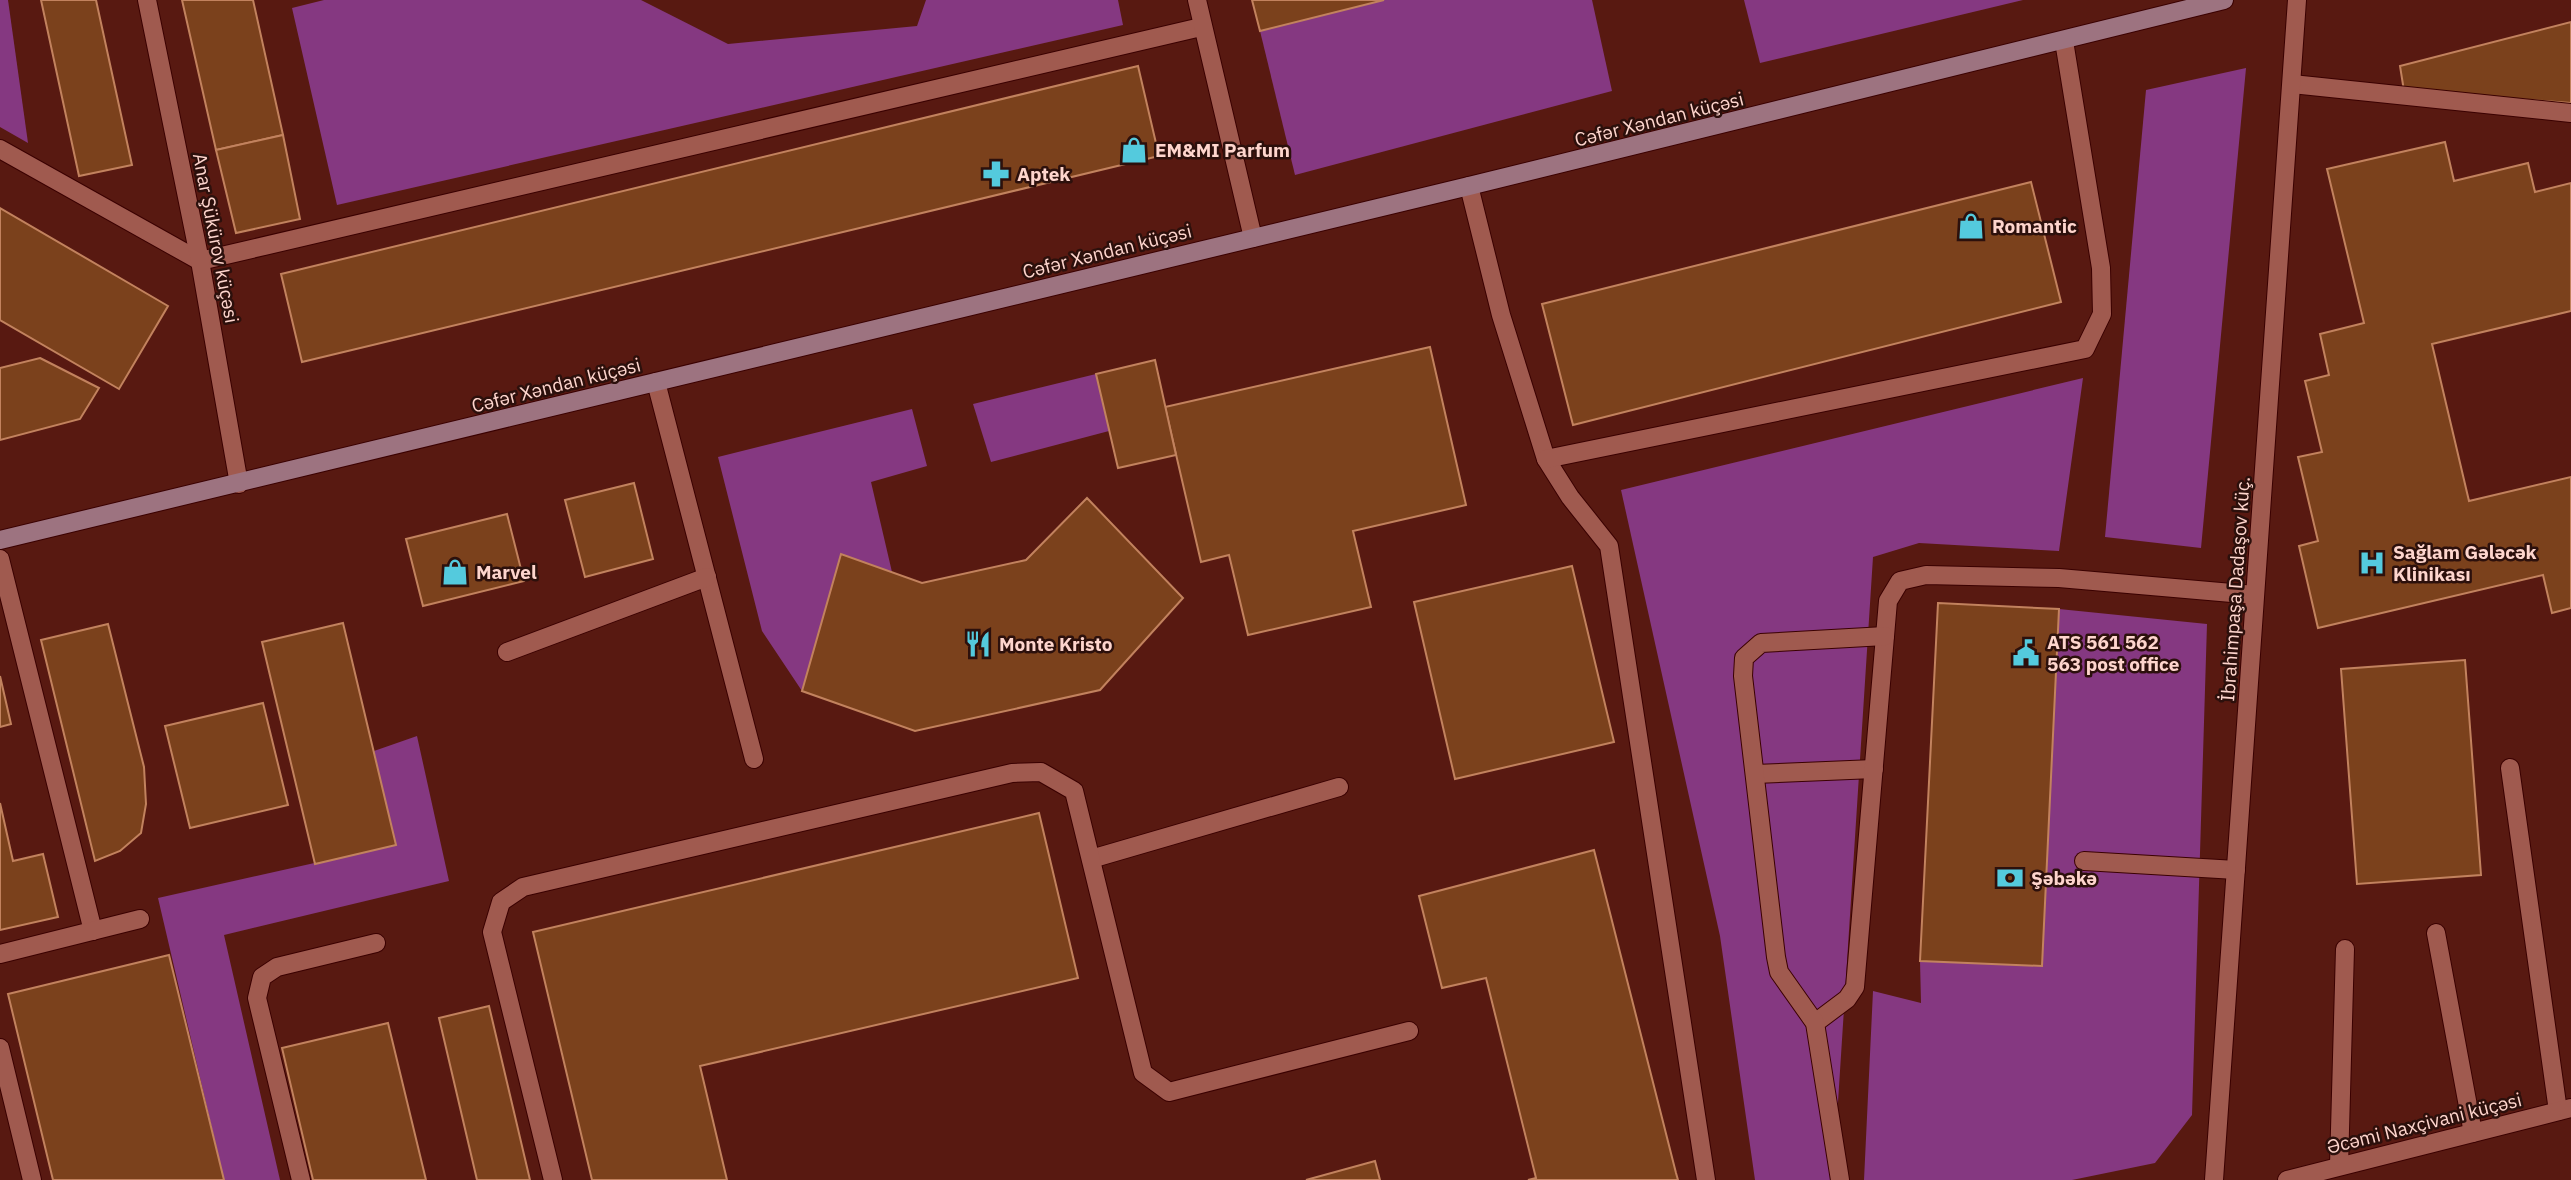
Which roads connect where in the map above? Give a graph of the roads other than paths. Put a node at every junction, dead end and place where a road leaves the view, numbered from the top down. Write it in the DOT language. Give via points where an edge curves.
graph roads {
  1 [pos="147,0"];
  2 [pos="1197,0"];
  3 [pos="2224,0"];
  4 [pos="2297,0"];
  5 [pos="1202,27"];
  6 [pos="2064,41"];
  7 [pos="2292,84"];
  8 [pos="2571,113"];
  9 [pos="0,149"];
  10 [pos="1469,186"];
  11 [pos="1253,238"];
  12 [pos="201,261"];
  13 [pos="656,382"];
  14 [pos="1546,459"];
  15 [pos="239,484"];
  16 [pos="0,540"];
  17 [pos="0,559"];
  18 [pos="707,577"];
  19 [pos="2255,595"];
  20 [pos="1885,636"];
  21 [pos="507,652"];
  22 [pos="754,758"];
  23 [pos="2510,768"];
  24 [pos="1874,769"];
  25 [pos="1755,774"];
  26 [pos="1339,787"];
  27 [pos="1091,859"];
  28 [pos="2084,861"];
  29 [pos="2236,870"];
  30 [pos="141,919"];
  31 [pos="93,931"];
  32 [pos="2436,933"];
  33 [pos="376,943"];
  34 [pos="2345,949"];
  35 [pos="0,954"];
  36 [pos="1815,1023"];
  37 [pos="1409,1031"];
  38 [pos="0,1048"];
  39 [pos="2565,1110"];
  40 [pos="2473,1133"];
  41 [pos="2339,1166"];
  42 [pos="32,1180"];
  43 [pos="301,1180"];
  44 [pos="553,1180"];
  45 [pos="1706,1180"];
  46 [pos="1840,1180"];
  47 [pos="2214,1180"];
  48 [pos="2287,1180"];
  1 -- 12 [label="street, Anar Şükürov küçəsi"];
  2 -- 5 [label="street"];
  3 -- 6 [label="main road, Cəfər Xəndan küçəsi"];
  4 -- 7 [label="street, İbrahimpaşa Dadaşov küç."];
  5 -- 11 [label="street"];
  5 -- 12 [label="street"];
  6 -- 10 [label="main road, Cəfər Xəndan küçəsi"];
  6 -- 14 [label="street" via="2101,268 2102,314 2085,349"];
  7 -- 8 [label="street"];
  7 -- 19 [label="street, İbrahimpaşa Dadaşov küç."];
  9 -- 12 [label="street"];
  10 -- 11 [label="main road, Cəfər Xəndan küçəsi"];
  10 -- 14 [label="street" via="1501,315"];
  11 -- 13 [label="main road, Cəfər Xəndan küçəsi"];
  12 -- 15 [label="street, Anar Şükürov küçəsi"];
  13 -- 15 [label="main road, Cəfər Xəndan küçəsi"];
  13 -- 18 [label="street"];
  14 -- 45 [label="street" via="1609,546"];
  15 -- 16 [label="main road, Cəfər Xəndan küçəsi"];
  17 -- 31 [label="street"];
  18 -- 21 [label="street"];
  18 -- 22 [label="street"];
  19 -- 20 [label="street" via="2059,578 1926,575 1900,581 1888,601"];
  19 -- 29 [label="street, İbrahimpaşa Dadaşov küç."];
  20 -- 24 [label="street"];
  20 -- 25 [label="street" via="1762,643 1751,650 1744,658 1743,676"];
  23 -- 39 [label="street"];
  24 -- 25 [label="street"];
  24 -- 36 [label="street" via="1855,987 1847,999"];
  25 -- 36 [label="street" via="1779,972"];
  26 -- 27 [label="street"];
  27 -- 37 [label="street" via="1143,1073 1170,1092"];
  27 -- 44 [label="street" via="1074,790 1041,772 523,887 501,902 492,932"];
  28 -- 29 [label="street"];
  29 -- 47 [label="street, İbrahimpaşa Dadaşov küç."];
  30 -- 31 [label="street"];
  31 -- 35 [label="street"];
  32 -- 40 [label="street"];
  33 -- 43 [label="street" via="276,967 262,977 257,998"];
  34 -- 41 [label="street"];
  36 -- 46 [label="street"];
  38 -- 42 [label="street"];
  39 -- 40 [label="street, Əcəmi Naxçivani küçəsi"];
  40 -- 41 [label="street, Əcəmi Naxçivani küçəsi"];
  41 -- 48 [label="street, Əcəmi Naxçivani küçəsi"];
}
